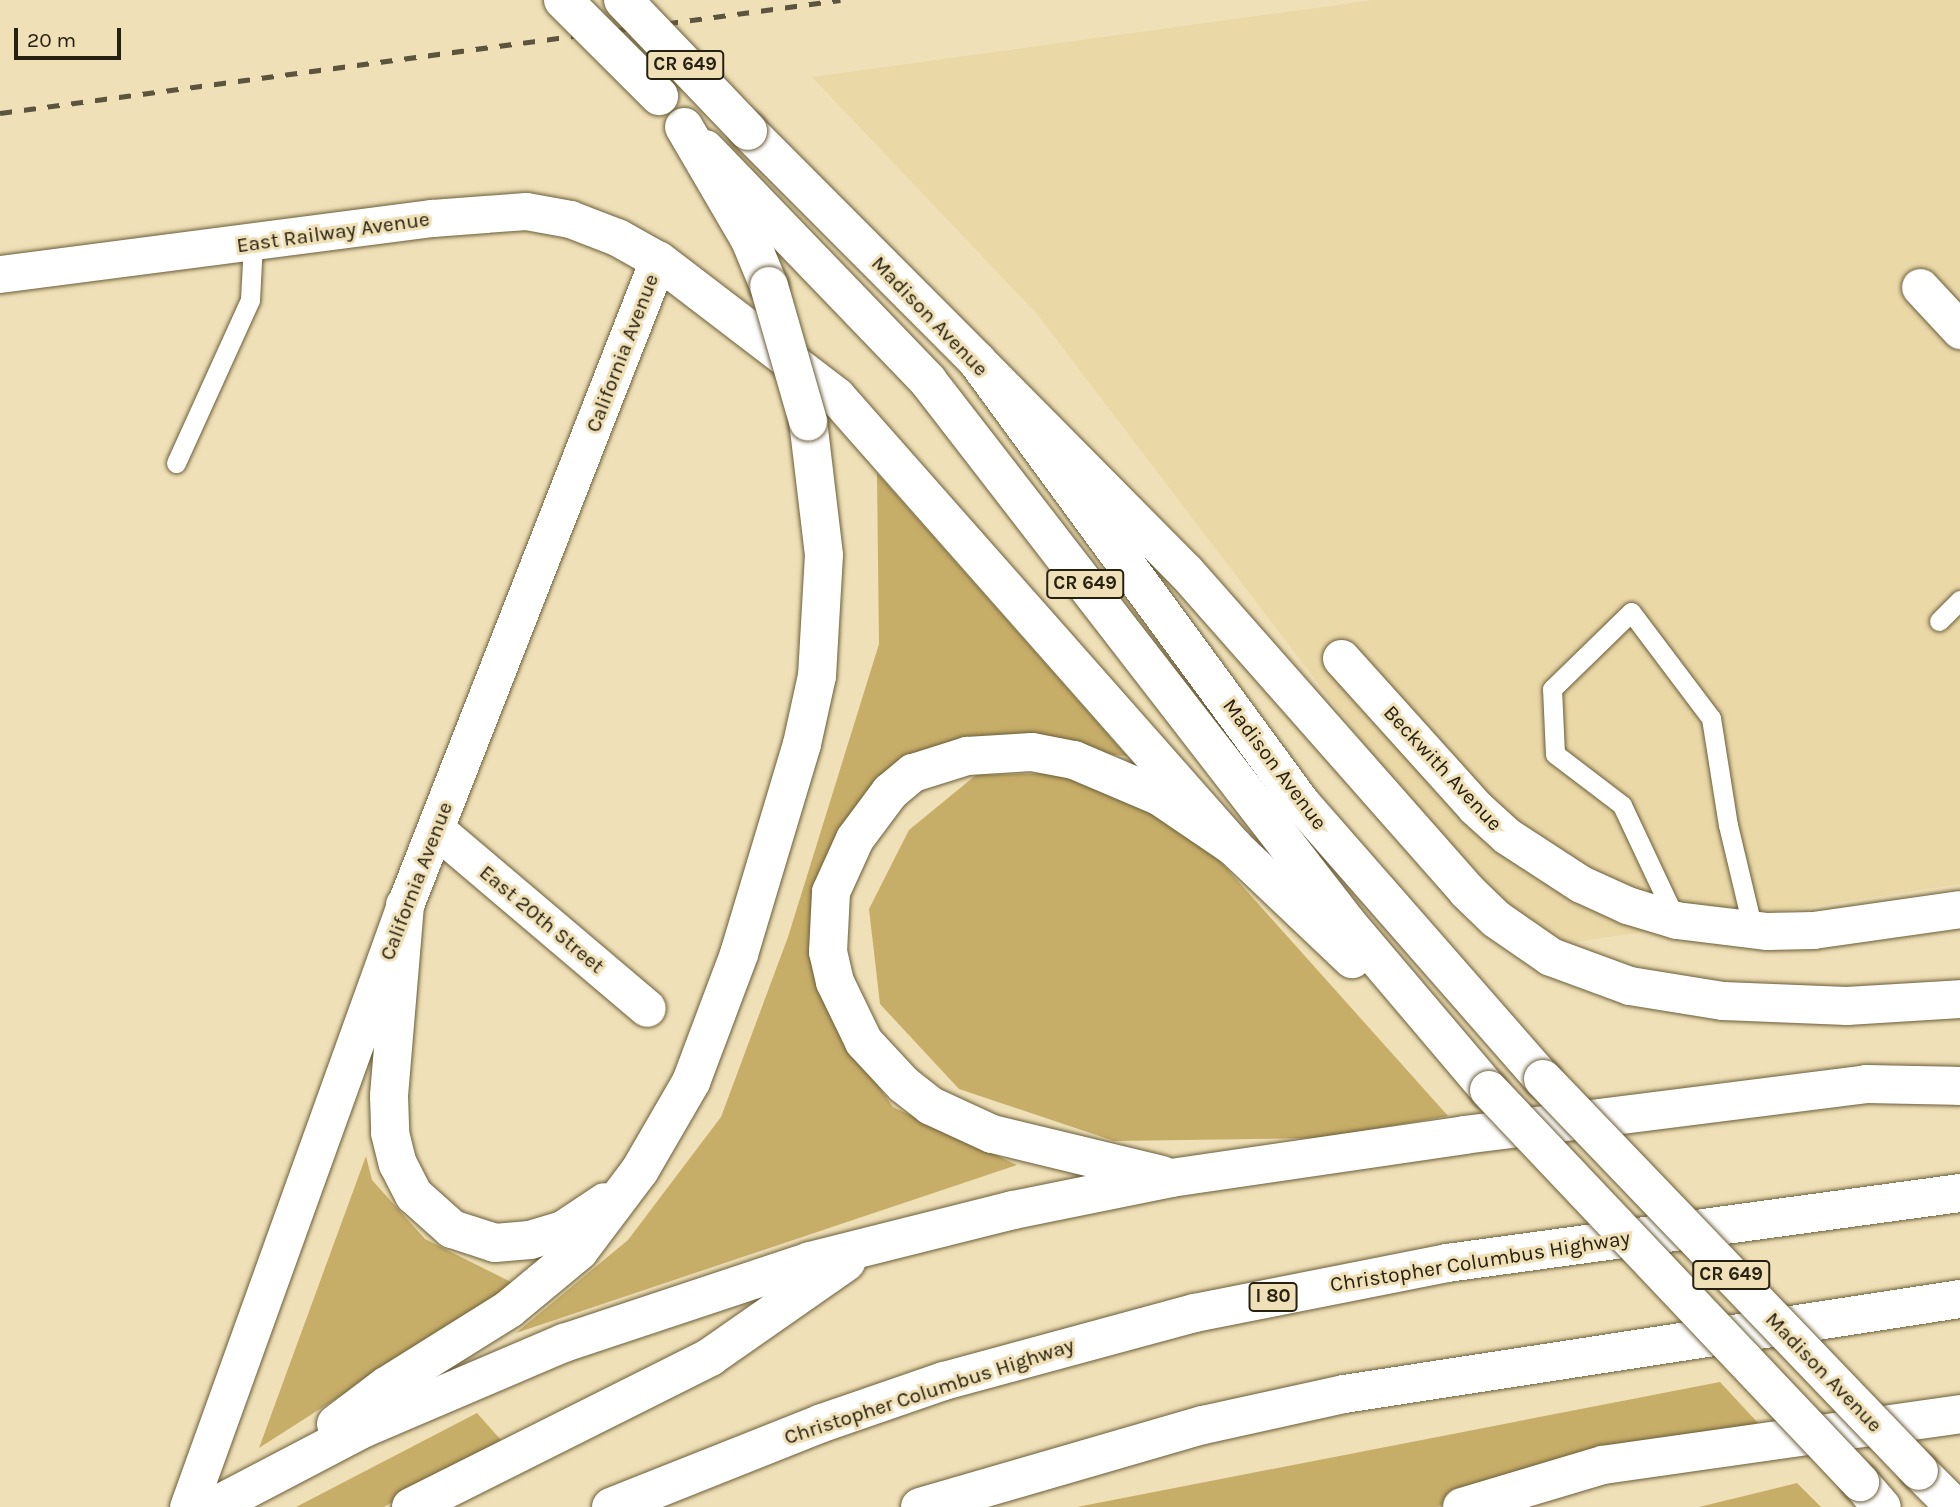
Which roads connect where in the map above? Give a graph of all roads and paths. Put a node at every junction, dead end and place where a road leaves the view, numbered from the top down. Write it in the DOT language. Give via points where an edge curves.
graph roads {
  1 [pos="563,0"];
  2 [pos="623,0"];
  3 [pos="684,127"];
  4 [pos="253,242"];
  5 [pos="658,260"];
  6 [pos="4,283"];
  7 [pos="1920,287"];
  8 [pos="1960,330"];
  9 [pos="978,361"];
  10 [pos="176,463"];
  11 [pos="1960,600"];
  12 [pos="1939,621"];
  13 [pos="1341,657"];
  14 [pos="437,830"];
  15 [pos="1234,848"];
  16 [pos="405,905"];
  17 [pos="1960,909"];
  18 [pos="1676,920"];
  19 [pos="1753,930"];
  20 [pos="1960,999"];
  21 [pos="647,1009"];
  22 [pos="1960,1058"];
  23 [pos="1866,1084"];
  24 [pos="1960,1086"];
  25 [pos="1489,1090"];
  26 [pos="640,1170"];
  27 [pos="1171,1178"];
  28 [pos="1960,1193"];
  29 [pos="867,1246"];
  30 [pos="1960,1299"];
  31 [pos="1960,1414"];
  32 [pos="262,1481"];
  33 [pos="1871,1494"];
  34 [pos="188,1507"];
  35 [pos="213,1507"];
  36 [pos="411,1507"];
  37 [pos="611,1507"];
  38 [pos="920,1507"];
  39 [pos="1462,1507"];
  40 [pos="1955,1507"];
  1 -- 3 [label="main road, Madison Avenue / CR 649, bridge"];
  2 -- 9 [label="main road, Madison Avenue / CR 649, bridge"];
  3 -- 25 [label="main road, Madison Avenue / CR 649" via="928,381 1348,924"];
  3 -- 26 [label="main road, bridge" via="750,240 769,286 808,421 824,555 817,676 805,733 713,1028 669,1127"];
  4 -- 5 [label="street, East Railway Avenue" via="432,218 526,211 570,219 617,237"];
  4 -- 6 [label="street, East Railway Avenue"];
  4 -- 10 [label="lane" via="250,299"];
  5 -- 14 [label="street, California Avenue"];
  5 -- 15 [label="main road" via="837,397"];
  7 -- 8 [label="street"];
  9 -- 20 [label="main road" via="1186,572 1466,891 1496,919 1551,957 1630,986 1723,1001 1847,1006"];
  9 -- 40 [label="main road, Madison Avenue / CR 649, bridge" via="1301,803 1543,1079"];
  11 -- 12 [label="lane"];
  13 -- 18 [label="street, Beckwith Avenue" via="1475,807 1507,836 1581,884"];
  14 -- 16 [label="street, California Avenue"];
  14 -- 21 [label="street, East 20th Street"];
  15 -- 25 [label="main road"];
  15 -- 27 [label="main road" via="1159,796 1074,760 1032,752 967,755 913,773 890,792 855,839 831,892 827,942 835,982 864,1042 904,1085 931,1106 992,1135"];
  16 -- 26 [label="main road" via="390,1133 398,1164 414,1195 452,1229 480,1242 530,1240 563,1230 605,1202"];
  16 -- 34 [label="street, California Avenue"];
  17 -- 19 [label="street, Beckwith Avenue" via="1813,930"];
  18 -- 19 [label="street, Beckwith Avenue"];
  18 -- 19 [label="lane" via="1622,805 1555,754 1552,689 1632,612 1711,718 1728,825"];
  22 -- 23 [label="main road"];
  23 -- 24 [label="main road"];
  23 -- 27 [label="main road"];
  25 -- 33 [label="main road, Madison Avenue / CR 649, bridge"];
  26 -- 32 [label="main road" via="579,1251 548,1279 386,1386"];
  27 -- 29 [label="main road"];
  28 -- 37 [label="main road, Christopher Columbus Highway / I 80" via="1447,1263 1195,1312 944,1381 822,1423"];
  29 -- 32 [label="main road" via="698,1296 564,1343 362,1429"];
  29 -- 36 [label="main road" via="710,1357"];
  30 -- 38 [label="main road" via="1344,1394 1203,1424"];
  31 -- 39 [label="main road" via="1603,1465"];
  32 -- 35 [label="main road"];
}
